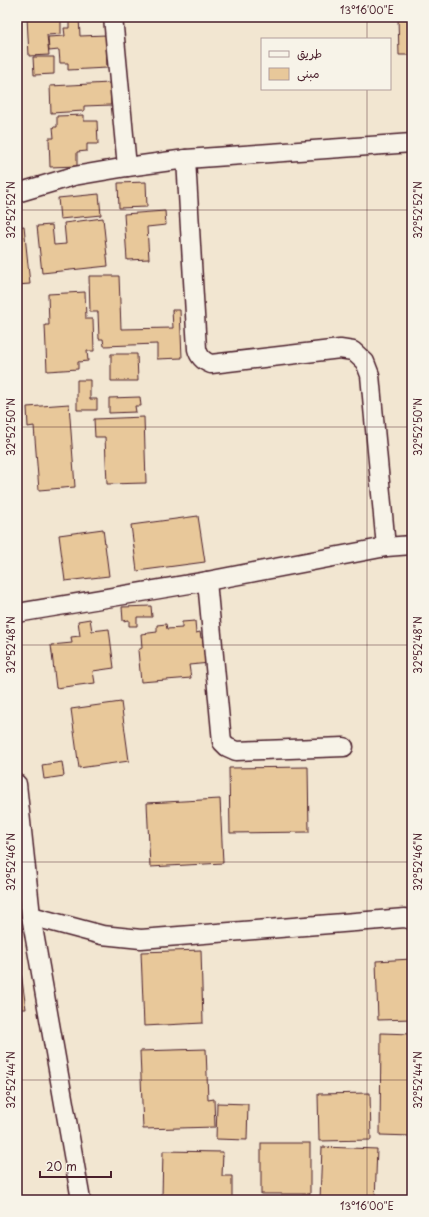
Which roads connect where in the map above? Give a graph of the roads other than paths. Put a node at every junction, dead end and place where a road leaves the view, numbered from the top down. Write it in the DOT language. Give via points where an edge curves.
graph roads {
  1 [pos="113,17"];
  2 [pos="412,143"];
  3 [pos="186,159"];
  4 [pos="128,167"];
  5 [pos="17,193"];
  6 [pos="412,545"];
  7 [pos="386,547"];
  8 [pos="207,581"];
  9 [pos="17,613"];
  10 [pos="344,748"];
  11 [pos="17,784"];
  12 [pos="31,916"];
  13 [pos="412,920"];
  14 [pos="81,1200"];
  1 -- 4 [label="street"];
  2 -- 3 [label="street"];
  3 -- 4 [label="street"];
  3 -- 7 [label="street" via="199,355 211,364 340,349 353,351 365,362 370,375"];
  4 -- 5 [label="street" via="74,176"];
  6 -- 7 [label="street"];
  7 -- 8 [label="street"];
  8 -- 9 [label="street"];
  8 -- 10 [label="street" via="222,742 227,748 236,751"];
  11 -- 12 [label="street"];
  12 -- 13 [label="street" via="102,935 141,939 405,918"];
  12 -- 14 [label="street"];
}
